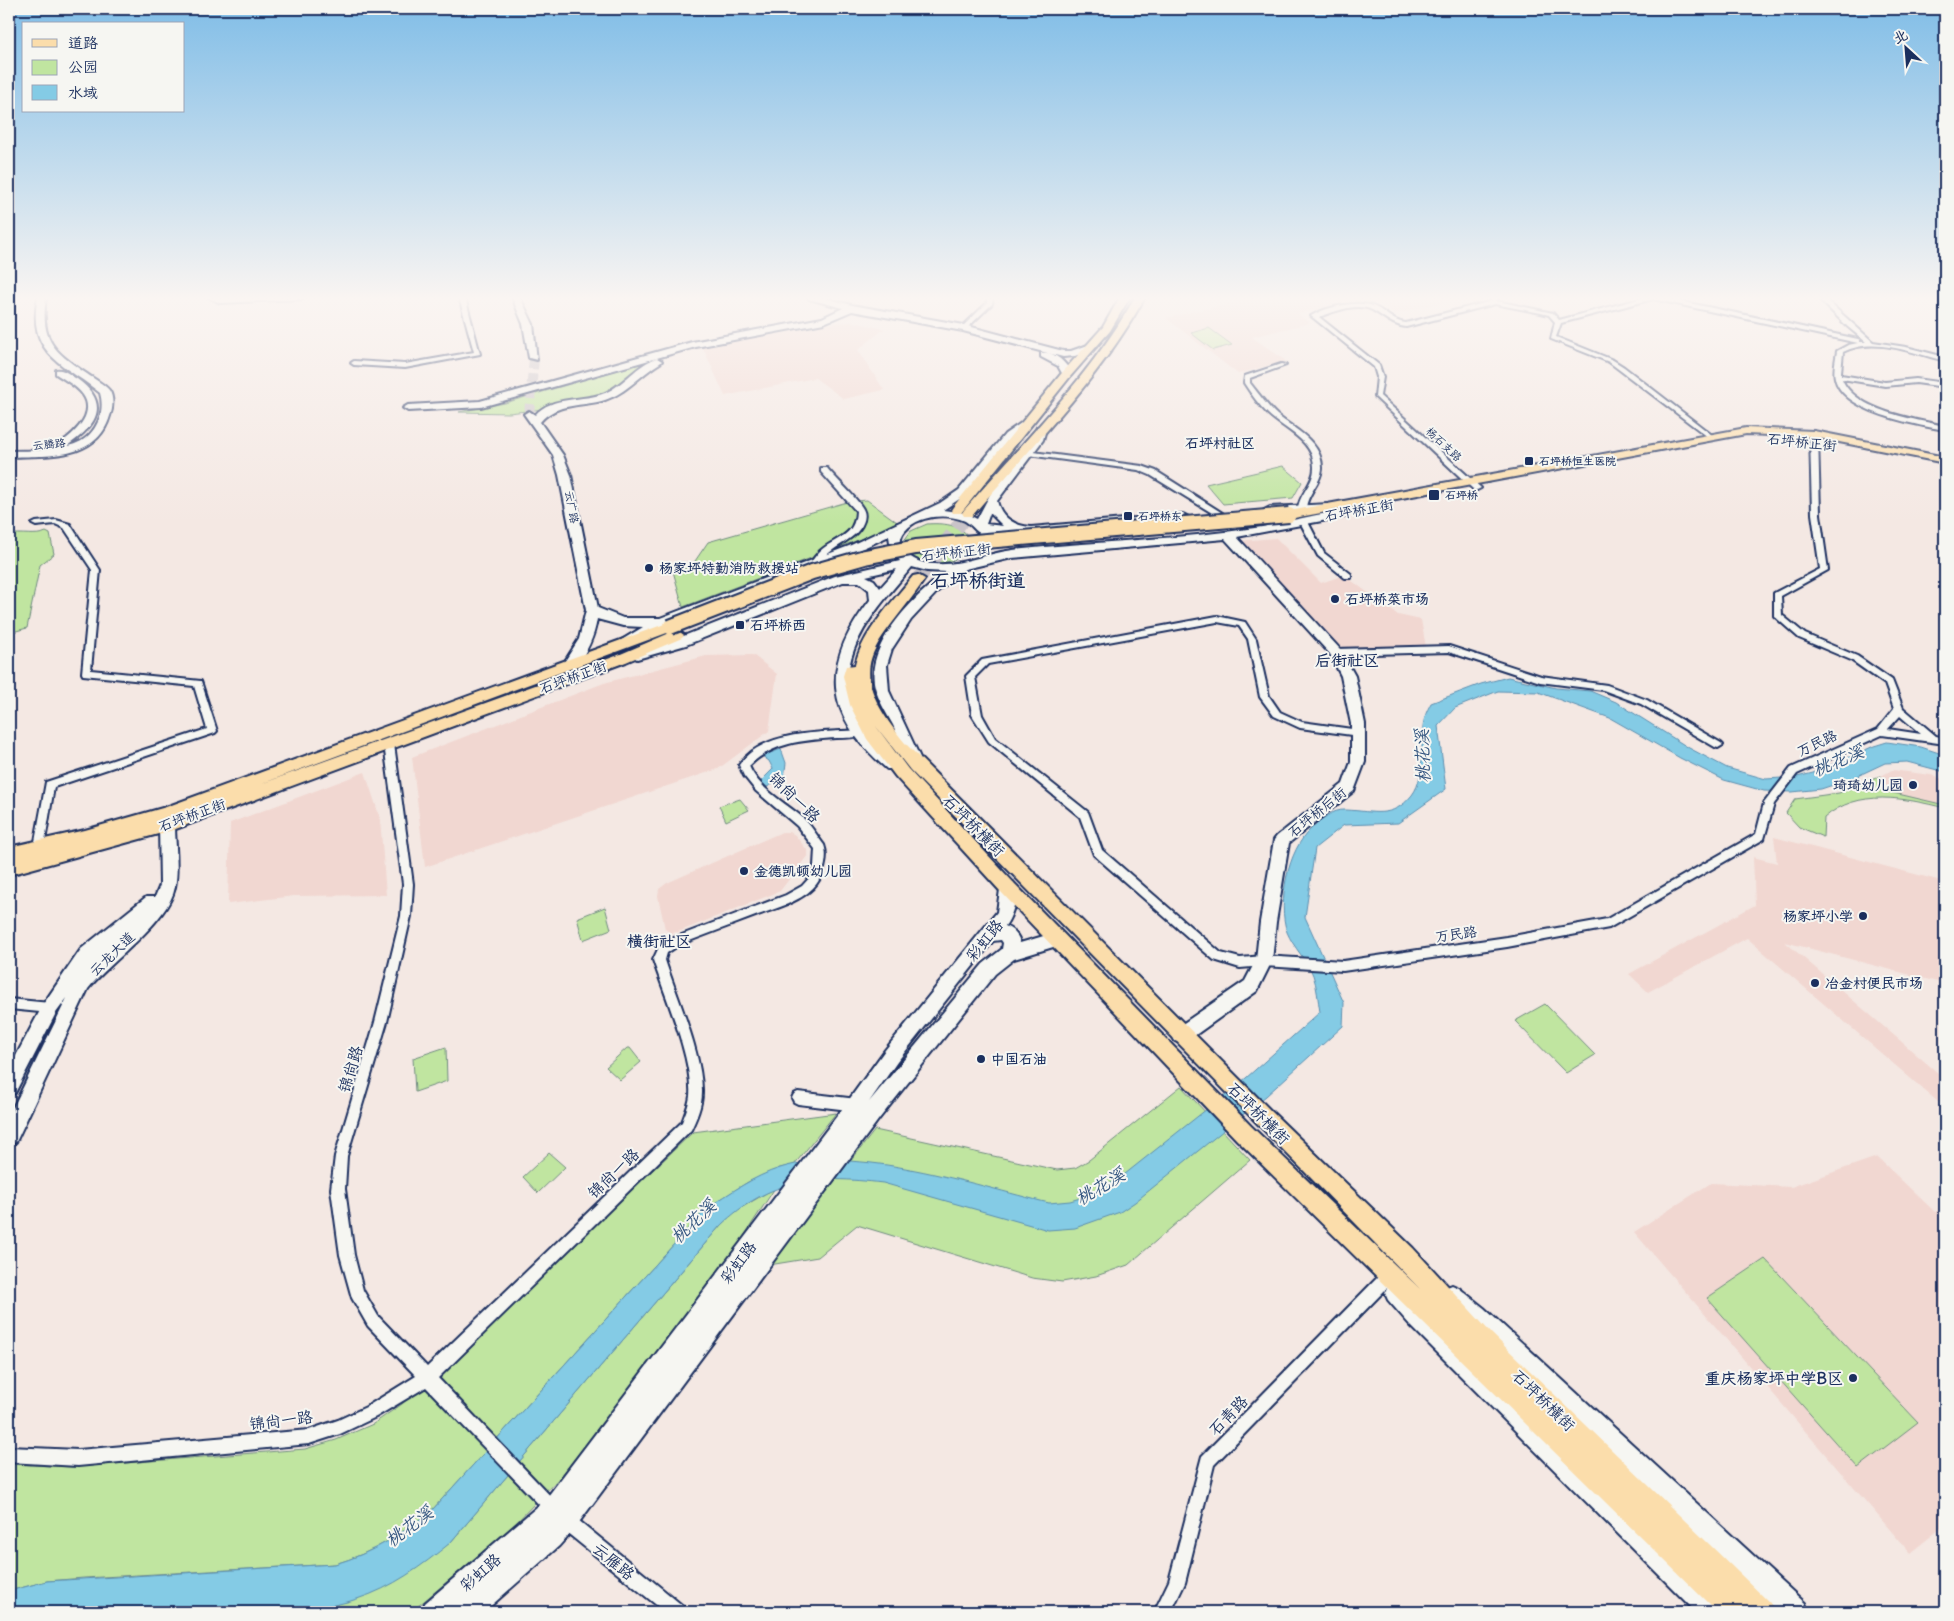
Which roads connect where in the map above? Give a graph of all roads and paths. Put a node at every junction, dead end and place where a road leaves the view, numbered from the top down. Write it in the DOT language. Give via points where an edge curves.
graph roads {
  1 [pos="60,373"];
  2 [pos="79,373"];
  3 [pos="593,373"];
  4 [pos="637,373"];
  5 [pos="1066,373"];
  6 [pos="1088,373"];
  7 [pos="1255,373"];
  8 [pos="1379,373"];
  9 [pos="1628,373"];
  10 [pos="1838,373"];
  11 [pos="1838,376"];
  12 [pos="1945,385"];
  13 [pos="408,408"];
  14 [pos="1030,420"];
  15 [pos="1042,424"];
  16 [pos="1945,428"];
  17 [pos="1710,436"];
  18 [pos="1814,437"];
  19 [pos="65,443"];
  20 [pos="86,443"];
  21 [pos="9,448"];
  22 [pos="54,450"];
  23 [pos="1028,452"];
  24 [pos="9,454"];
  25 [pos="1945,460"];
  26 [pos="1945,467"];
  27 [pos="824,470"];
  28 [pos="1473,484"];
  29 [pos="991,501"];
  30 [pos="1302,508"];
  31 [pos="1340,510"];
  32 [pos="1220,514"];
  33 [pos="920,517"];
  34 [pos="1295,519"];
  35 [pos="36,524"];
  36 [pos="904,525"];
  37 [pos="980,526"];
  38 [pos="1031,530"];
  39 [pos="1228,535"];
  40 [pos="814,564"];
  41 [pos="963,564"];
  42 [pos="912,573"];
  43 [pos="1348,576"];
  44 [pos="839,579"];
  45 [pos="876,600"];
  46 [pos="592,610"];
  47 [pos="608,620"];
  48 [pos="671,628"];
  49 [pos="590,632"];
  50 [pos="1335,652"];
  51 [pos="617,653"];
  52 [pos="570,664"];
  53 [pos="1899,710"];
  54 [pos="1881,731"];
  55 [pos="861,733"];
  56 [pos="1358,733"];
  57 [pos="1933,739"];
  58 [pos="1945,742"];
  59 [pos="389,744"];
  60 [pos="1718,746"];
  61 [pos="909,769"];
  62 [pos="162,826"];
  63 [pos="39,847"];
  64 [pos="9,854"];
  65 [pos="9,868"];
  66 [pos="1007,887"];
  67 [pos="989,934"];
  68 [pos="1057,939"];
  69 [pos="1009,953"];
  70 [pos="1267,961"];
  71 [pos="9,1004"];
  72 [pos="50,1008"];
  73 [pos="1181,1035"];
  74 [pos="891,1056"];
  75 [pos="912,1065"];
  76 [pos="9,1088"];
  77 [pos="1204,1094"];
  78 [pos="798,1098"];
  79 [pos="859,1111"];
  80 [pos="1244,1133"];
  81 [pos="9,1136"];
  82 [pos="1354,1240"];
  83 [pos="1405,1256"];
  84 [pos="1384,1281"];
  85 [pos="427,1378"];
  86 [pos="9,1455"];
  87 [pos="560,1515"];
  88 [pos="434,1612"];
  89 [pos="466,1612"];
  90 [pos="677,1612"];
  91 [pos="1162,1612"];
  92 [pos="1713,1612"];
  93 [pos="1736,1612"];
  94 [pos="1761,1612"];
  95 [pos="1796,1612"];
  1 -- 19 [label="street" via="86,392 92,404 88,422"];
  2 -- 20 [label="street" via="108,398 105,419"];
  3 -- 13 [label="street" via="481,404 456,408"];
  4 -- 46 [label="street, 云广路" via="608,395 557,405 532,418 558,455 566,475"];
  5 -- 14 [label="main road"];
  6 -- 15 [label="main road"];
  7 -- 30 [label="street" via="1247,377 1246,383 1268,411 1301,435 1316,454 1318,471 1302,499"];
  8 -- 28 [label="street, 杨石支路" via="1377,396"];
  9 -- 17 [label="street"];
  10 -- 11 [label="street"];
  11 -- 12 [label="street" via="1884,384 1916,381"];
  11 -- 16 [label="street" via="1846,394 1902,419"];
  14 -- 15 [label="main road" via="962,512"];
  14 -- 33 [label="street" via="1009,436 962,492"];
  15 -- 23 [label="street" via="1038,440"];
  17 -- 18 [label="main road, 石坪桥正街" via="1770,430"];
  17 -- 28 [label="main road, 石坪桥正街"];
  18 -- 25 [label="main road, 石坪桥正街"];
  18 -- 26 [label="main road, 石坪桥正街"];
  18 -- 28 [label="main road, 石坪桥正街" via="1737,440"];
  18 -- 53 [label="street" via="1816,514 1824,570 1777,595 1778,616 1802,636 1854,658 1889,682"];
  19 -- 20 [label="street, 云腾路"];
  19 -- 21 [label="street, 云腾路"];
  19 -- 22 [label="street"];
  20 -- 22 [label="street, 云腾路"];
  22 -- 24 [label="street, 云腾路"];
  23 -- 29 [label="street"];
  23 -- 32 [label="street" via="1139,468 1153,473"];
  27 -- 40 [label="street" via="860,512 861,518 853,533 822,553"];
  28 -- 31 [label="main road, 石坪桥正街"];
  29 -- 37 [label="street"];
  29 -- 38 [label="street" via="993,512 999,519"];
  30 -- 31 [label="street"];
  30 -- 32 [label="street"];
  31 -- 34 [label="main road, 石坪桥正街"];
  32 -- 38 [label="street"];
  33 -- 36 [label="street"];
  33 -- 37 [label="street" via="948,513 967,518"];
  34 -- 39 [label="street"];
  34 -- 43 [label="street" via="1321,554"];
  34 -- 48 [label="main road, 石坪桥正街" via="911,556 835,574"];
  35 -- 63 [label="street" via="56,522 67,526 96,570 86,673 198,684 212,731 49,785"];
  36 -- 40 [label="street"];
  36 -- 42 [label="street" via="894,542"];
  37 -- 38 [label="street"];
  37 -- 41 [label="street" via="986,538 984,550"];
  39 -- 41 [label="street" via="1006,555"];
  39 -- 50 [label="street, 石坪桥后街"];
  40 -- 48 [label="street"];
  41 -- 42 [label="street"];
  41 -- 61 [label="street" via="923,597 886,649 880,678 887,702 899,723"];
  42 -- 44 [label="street"];
  42 -- 45 [label="street"];
  42 -- 61 [label="main road, 石坪桥横街" via="869,628 856,650 850,676 857,705 872,735"];
  44 -- 45 [label="street" via="854,577 867,580 876,590"];
  44 -- 51 [label="street" via="681,642"];
  45 -- 55 [label="street" via="851,636 841,662 845,709"];
  46 -- 47 [label="street"];
  46 -- 49 [label="street, 云广路"];
  47 -- 48 [label="street"];
  47 -- 49 [label="street" via="609,625 602,632"];
  48 -- 51 [label="main road, 石坪桥正街"];
  49 -- 52 [label="street"];
  50 -- 56 [label="street, 石坪桥后街" via="1348,676"];
  50 -- 60 [label="street" via="1449,649 1540,679 1604,687 1644,702"];
  51 -- 52 [label="main road, 石坪桥正街"];
  51 -- 59 [label="main road, 石坪桥正街"];
  52 -- 63 [label="main road, 石坪桥正街" via="169,812"];
  53 -- 54 [label="street, 万民路"];
  53 -- 57 [label="street"];
  54 -- 57 [label="street"];
  54 -- 70 [label="street, 万民路" via="1794,771 1769,803 1760,836 1609,923 1343,966"];
  55 -- 61 [label="street" via="867,743"];
  55 -- 85 [label="street, 锦尚一路" via="788,740 769,745 752,755 744,765 747,775 786,813 799,820 820,848 817,877 806,890 790,898 675,942 663,950 659,960 684,1038 696,1090 687,1126"];
  56 -- 70 [label="street, 石坪桥后街" via="1358,762 1349,787 1282,840 1268,922"];
  56 -- 70 [label="street, 万民路" via="1300,725 1277,714 1265,697 1252,640 1242,624 1217,619 985,662 970,676 977,715 992,740 1084,815 1098,852 1218,958 1240,963"];
  57 -- 58 [label="street"];
  59 -- 62 [label="main road, 石坪桥正街"];
  59 -- 85 [label="street, 锦尚路" via="408,884 406,916 381,1022 341,1156 338,1189 347,1255 357,1293 373,1321"];
  61 -- 66 [label="main road, 石坪桥横街"];
  61 -- 73 [label="main road, 石坪桥横街"];
  62 -- 65 [label="main road, 石坪桥正街"];
  62 -- 72 [label="street, 云龙大道" via="160,889 150,905 87,954"];
  62 -- 81 [label="street, 云龙大道" via="168,885 165,896 145,922 82,984"];
  63 -- 64 [label="main road, 石坪桥正街"];
  66 -- 67 [label="street, 彩虹路" via="1005,914"];
  66 -- 68 [label="main road, 石坪桥横街"];
  67 -- 69 [label="street" via="1005,933 1012,941"];
  67 -- 74 [label="street, 彩虹路"];
  68 -- 69 [label="street, 彩虹路"];
  68 -- 77 [label="main road, 石坪桥横街"];
  69 -- 75 [label="street, 彩虹路" via="989,969"];
  70 -- 73 [label="street, 石坪桥后街" via="1250,986"];
  71 -- 72 [label="street"];
  72 -- 76 [label="street, 云龙大道"];
  73 -- 83 [label="main road, 石坪桥横街"];
  74 -- 75 [label="street" via="898,1067"];
  74 -- 79 [label="street, 彩虹路"];
  75 -- 79 [label="street, 彩虹路"];
  77 -- 80 [label="main road, 石坪桥横街"];
  78 -- 79 [label="street"];
  79 -- 87 [label="street, 彩虹路" via="780,1222"];
  80 -- 82 [label="main road, 石坪桥横街"];
  82 -- 84 [label="street"];
  82 -- 93 [label="main road, 石坪桥横街"];
  83 -- 94 [label="main road, 石坪桥横街" via="1484,1342"];
  83 -- 95 [label="street" via="1477,1316"];
  84 -- 91 [label="street, 石青路" via="1207,1461 1177,1583"];
  84 -- 92 [label="street" via="1417,1318"];
  85 -- 86 [label="street, 锦尚一路" via="340,1428 308,1437 78,1458"];
  85 -- 87 [label="street, 锦尚路"];
  87 -- 88 [label="street, 彩虹路"];
  87 -- 89 [label="street, 彩虹路" via="551,1538"];
  87 -- 90 [label="street, 云雁路"];
}
